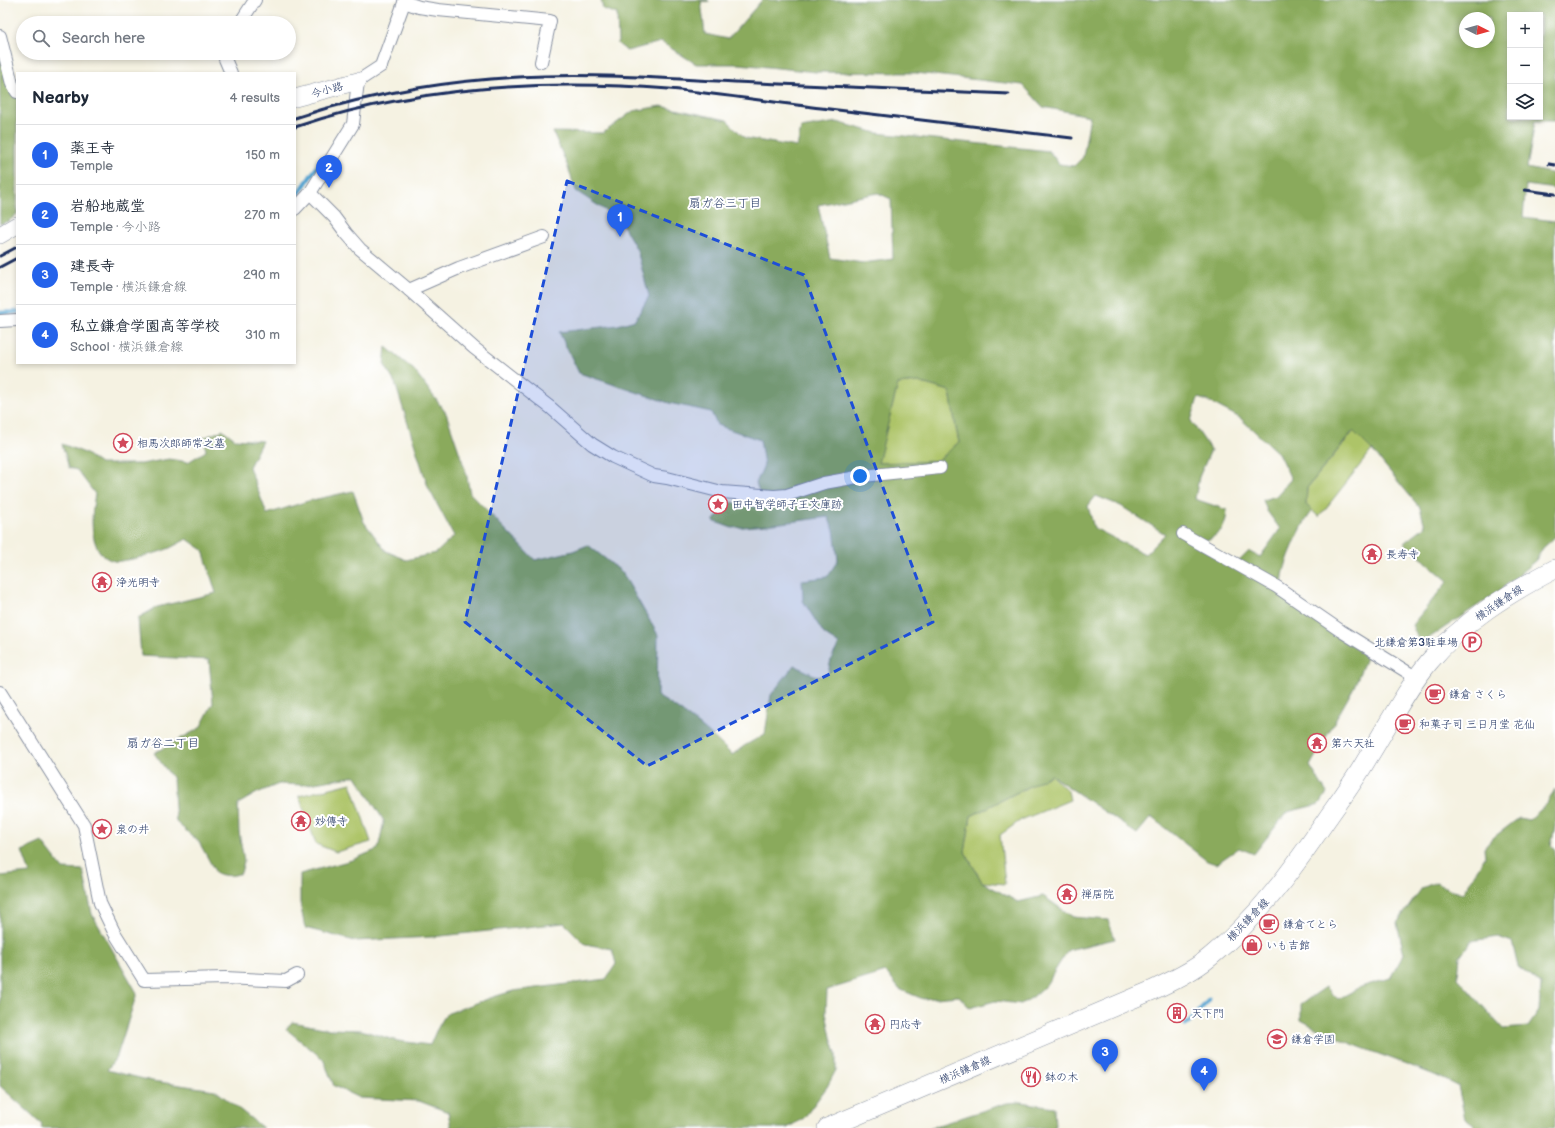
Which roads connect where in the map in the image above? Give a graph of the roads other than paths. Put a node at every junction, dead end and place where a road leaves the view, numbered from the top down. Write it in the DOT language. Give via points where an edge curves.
graph roads {
  1 [pos="255,0"];
  2 [pos="405,1"];
  3 [pos="245,16"];
  4 [pos="0,36"];
  5 [pos="225,60"];
  6 [pos="541,62"];
  7 [pos="230,72"];
  8 [pos="358,81"];
  9 [pos="16,90"];
  10 [pos="296,98"];
  11 [pos="310,193"];
  12 [pos="296,208"];
  13 [pos="16,226"];
  14 [pos="0,235"];
  15 [pos="544,237"];
  16 [pos="409,290"];
  17 [pos="16,320"];
  18 [pos="0,321"];
  19 [pos="940,468"];
  20 [pos="1183,534"];
  21 [pos="1555,569"];
  22 [pos="1417,678"];
  23 [pos="0,692"];
  24 [pos="297,975"];
  25 [pos="827,1128"];
  1 -- 3 [label="street"];
  2 -- 6 [label="street" via="418,7 438,10 550,21"];
  2 -- 8 [label="street" via="381,66"];
  4 -- 9 [label="street" via="12,84"];
  5 -- 7 [label="street"];
  8 -- 10 [label="street, 今小路"];
  8 -- 11 [label="street" via="353,124"];
  11 -- 12 [label="street"];
  11 -- 16 [label="street" via="360,249"];
  13 -- 14 [label="street"];
  15 -- 16 [label="street" via="458,268"];
  16 -- 19 [label="street" via="474,348 551,408 592,444 654,476 722,492 774,496 863,476"];
  17 -- 18 [label="street"];
  20 -- 22 [label="street" via="1277,587 1341,631"];
  21 -- 22 [label="main road, 横浜鎌倉線" via="1522,587 1470,623 1430,661"];
  22 -- 25 [label="main road, 横浜鎌倉線" via="1318,834 1258,913 1209,958 1153,990"];
  23 -- 24 [label="street" via="84,825 100,903 114,932 144,980 225,978 286,981"];
}
